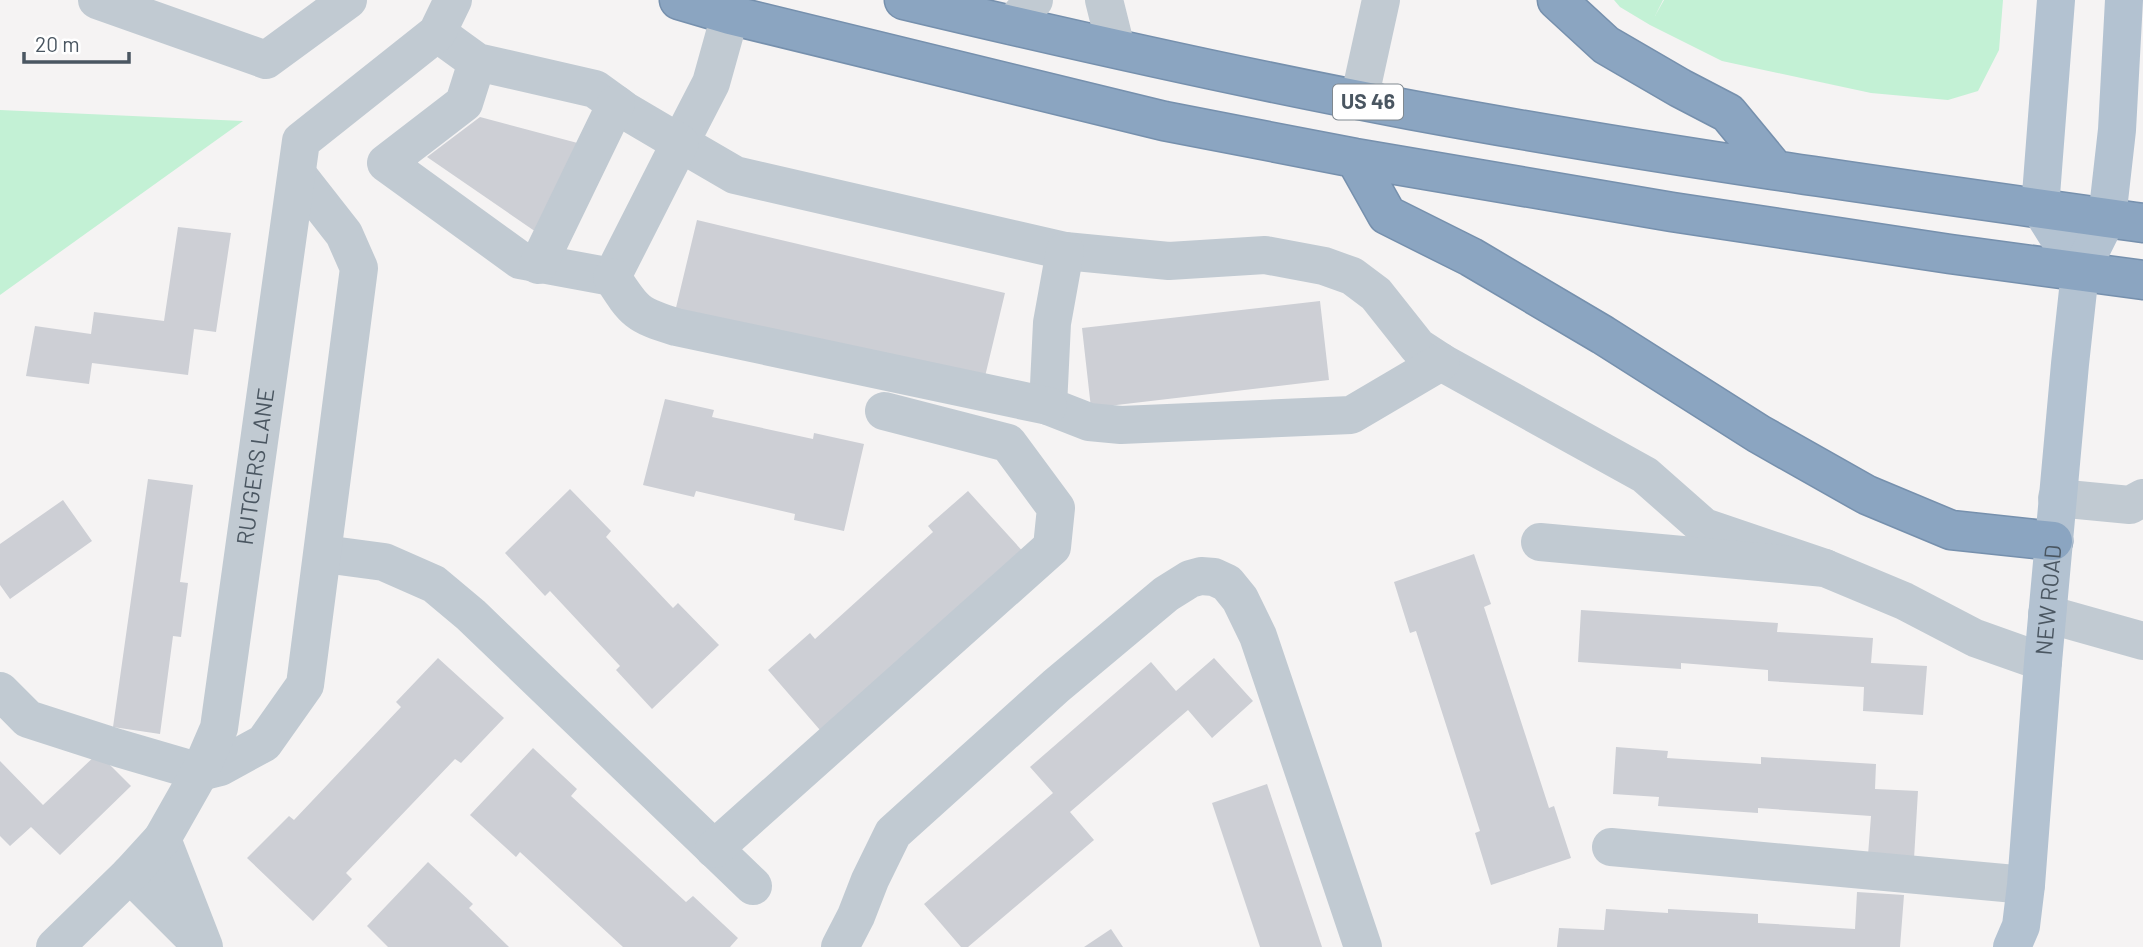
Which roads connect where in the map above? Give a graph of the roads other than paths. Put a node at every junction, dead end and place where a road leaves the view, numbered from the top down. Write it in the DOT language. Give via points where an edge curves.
graph roads {
  1 [pos="97,0"];
  2 [pos="348,0"];
  3 [pos="679,0"];
  4 [pos="904,0"];
  5 [pos="1104,0"];
  6 [pos="1381,0"];
  7 [pos="1558,0"];
  8 [pos="2056,0"];
  9 [pos="2124,0"];
  10 [pos="1023,12"];
  11 [pos="730,15"];
  12 [pos="445,17"];
  13 [pos="1116,48"];
  14 [pos="477,62"];
  15 [pos="1359,100"];
  16 [pos="616,104"];
  17 [pos="680,143"];
  18 [pos="1355,158"];
  19 [pos="1775,170"];
  20 [pos="297,174"];
  21 [pos="2040,208"];
  22 [pos="2125,221"];
  23 [pos="1065,251"];
  24 [pos="538,265"];
  25 [pos="2080,272"];
  26 [pos="612,277"];
  27 [pos="2143,280"];
  28 [pos="1441,362"];
  29 [pos="1048,407"];
  30 [pos="884,411"];
  31 [pos="2057,498"];
  32 [pos="2143,498"];
  33 [pos="2053,541"];
  34 [pos="1540,542"];
  35 [pos="324,554"];
  36 [pos="1825,568"];
  37 [pos="2047,614"];
  38 [pos="2143,641"];
  39 [pos="2043,662"];
  40 [pos="0,691"];
  41 [pos="200,772"];
  42 [pos="162,839"];
  43 [pos="1611,847"];
  44 [pos="714,849"];
  45 [pos="130,874"];
  46 [pos="2026,885"];
  47 [pos="753,886"];
  48 [pos="2020,940"];
  49 [pos="55,947"];
  50 [pos="204,947"];
  51 [pos="840,947"];
  52 [pos="1363,947"];
  1 -- 2 [label="street" via="265,60"];
  3 -- 11 [label="highway, US 46"];
  4 -- 10 [label="highway, US 46"];
  5 -- 13 [label="street"];
  6 -- 15 [label="street"];
  7 -- 19 [label="highway" via="1606,45 1728,113"];
  8 -- 21 [label="main road"];
  9 -- 22 [label="main road, NEW ROAD" via="2117,130"];
  10 -- 13 [label="highway, US 46"];
  11 -- 17 [label="street" via="711,83"];
  11 -- 18 [label="highway, US 46" via="1164,121"];
  12 -- 14 [label="street"];
  12 -- 20 [label="street, RUTGERS LANE" via="302,141"];
  13 -- 15 [label="highway, US 46"];
  14 -- 16 [label="street" via="595,89"];
  14 -- 24 [label="street" via="464,103 386,163 520,261"];
  15 -- 19 [label="highway, US 46"];
  16 -- 17 [label="street"];
  16 -- 24 [label="street"];
  17 -- 23 [label="street" via="736,175"];
  17 -- 26 [label="street"];
  18 -- 25 [label="highway, US 46" via="1685,214"];
  18 -- 33 [label="highway" via="1387,215 1471,257 1759,435 1867,495 1951,530"];
  19 -- 21 [label="highway, US 46"];
  20 -- 35 [label="street" via="344,234 359,268"];
  20 -- 41 [label="street, RUTGERS LANE" via="219,729"];
  21 -- 22 [label="highway, US 46"];
  21 -- 25 [label="main road"];
  22 -- 25 [label="main road, NEW ROAD"];
  23 -- 28 [label="street" via="1169,261 1265,256 1324,266 1352,276 1376,294 1418,347"];
  23 -- 29 [label="street" via="1052,323"];
  24 -- 26 [label="street"];
  25 -- 27 [label="highway, US 46"];
  25 -- 31 [label="main road, NEW ROAD"];
  26 -- 29 [label="street" via="631,307 676,327"];
  28 -- 29 [label="street" via="1351,415 1121,425 1089,422"];
  28 -- 36 [label="street" via="1645,475 1704,527"];
  30 -- 44 [label="street" via="1008,443 1056,508 1052,547"];
  31 -- 32 [label="street" via="2130,506"];
  31 -- 33 [label="main road, NEW ROAD"];
  33 -- 37 [label="main road, NEW ROAD"];
  34 -- 36 [label="street"];
  35 -- 41 [label="street" via="305,685 264,743"];
  35 -- 44 [label="street" via="383,562 434,584"];
  36 -- 39 [label="street" via="1904,601 1975,638"];
  37 -- 38 [label="street"];
  37 -- 39 [label="main road, NEW ROAD"];
  39 -- 46 [label="main road, NEW ROAD"];
  40 -- 41 [label="street" via="28,719"];
  41 -- 42 [label="street, RUTGERS LANE"];
  42 -- 45 [label="street, RUTGERS LANE"];
  42 -- 50 [label="street"];
  43 -- 46 [label="street"];
  44 -- 47 [label="street"];
  45 -- 49 [label="street, RUTGERS LANE"];
  45 -- 50 [label="street"];
  46 -- 48 [label="main road, NEW ROAD"];
  51 -- 52 [label="street" via="893,833 1166,594 1201,576 1227,583 1258,636"];
}
